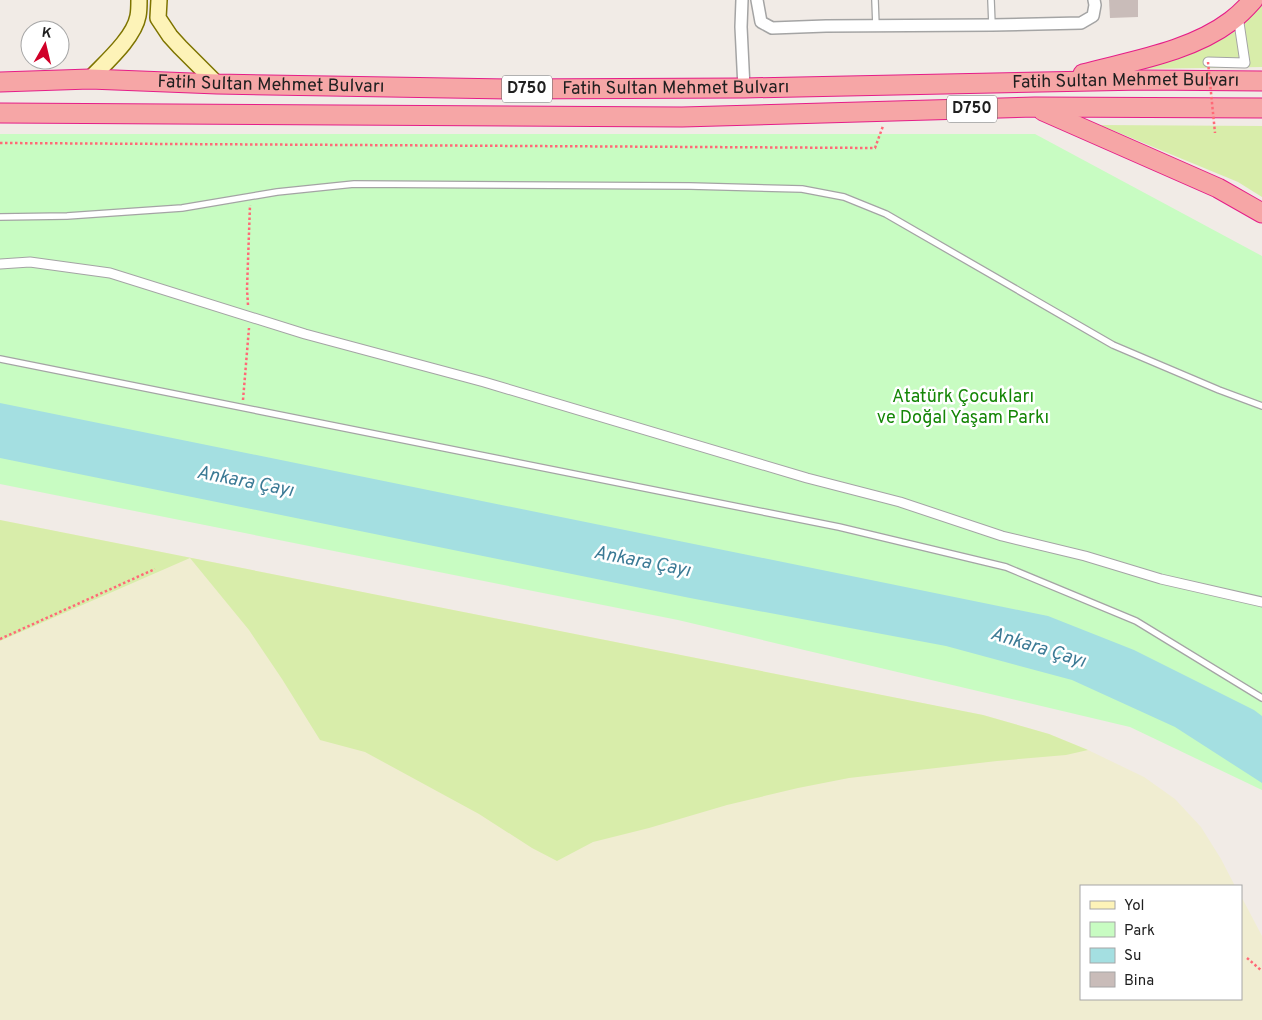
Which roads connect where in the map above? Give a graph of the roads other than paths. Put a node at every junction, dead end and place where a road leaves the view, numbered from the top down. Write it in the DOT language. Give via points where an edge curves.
graph roads {
  1 [pos="139,0"];
  2 [pos="159,0"];
  3 [pos="742,0"];
  4 [pos="757,0"];
  5 [pos="875,0"];
  6 [pos="991,0"];
  7 [pos="1094,0"];
  8 [pos="1253,0"];
  9 [pos="138,16"];
  10 [pos="1238,16"];
  11 [pos="158,18"];
  12 [pos="992,25"];
  13 [pos="876,26"];
  14 [pos="1208,62"];
  15 [pos="90,80"];
  16 [pos="1053,81"];
  17 [pos="1262,81"];
  18 [pos="0,82"];
  19 [pos="217,84"];
  20 [pos="744,88"];
  21 [pos="1035,107"];
  22 [pos="1262,108"];
  23 [pos="0,113"];
  24 [pos="1262,213"];
  25 [pos="0,217"];
  26 [pos="0,264"];
  27 [pos="0,359"];
  28 [pos="1262,406"];
  29 [pos="1262,602"];
  30 [pos="1262,698"];
  1 -- 9 [label="main road"];
  2 -- 11 [label="main road"];
  3 -- 20 [label="street"];
  4 -- 13 [label="street" via="761,22 772,28"];
  5 -- 13 [label="lane"];
  6 -- 12 [label="lane"];
  7 -- 12 [label="street" via="1093,16 1080,23"];
  8 -- 10 [label="highway"];
  9 -- 11 [label="main road"];
  9 -- 15 [label="main road" via="134,30"];
  10 -- 14 [label="street" via="1246,63"];
  10 -- 16 [label="highway" via="1206,36 1164,52"];
  11 -- 19 [label="main road" via="170,36"];
  12 -- 13 [label="street"];
  15 -- 18 [label="highway, Fatih Sultan Mehmet Bulvarı / D750"];
  15 -- 19 [label="highway, Fatih Sultan Mehmet Bulvarı / D750"];
  16 -- 17 [label="highway, Fatih Sultan Mehmet Bulvarı / D750"];
  16 -- 20 [label="highway, Fatih Sultan Mehmet Bulvarı / D750"];
  19 -- 20 [label="highway, Fatih Sultan Mehmet Bulvarı / D750" via="488,89"];
  21 -- 22 [label="highway, Fatih Sultan Mehmet Bulvarı / D750"];
  21 -- 23 [label="highway, Fatih Sultan Mehmet Bulvarı / D750" via="682,117"];
  21 -- 24 [label="highway" via="1218,188"];
  25 -- 28 [label="lane" via="182,208 277,192 364,184 802,189 844,197 886,214 1113,344"];
  26 -- 29 [label="street" via="30,262 110,273 305,334 900,502 1002,536 1161,579"];
  27 -- 30 [label="lane" via="839,527 1006,567 1136,621"];
}
